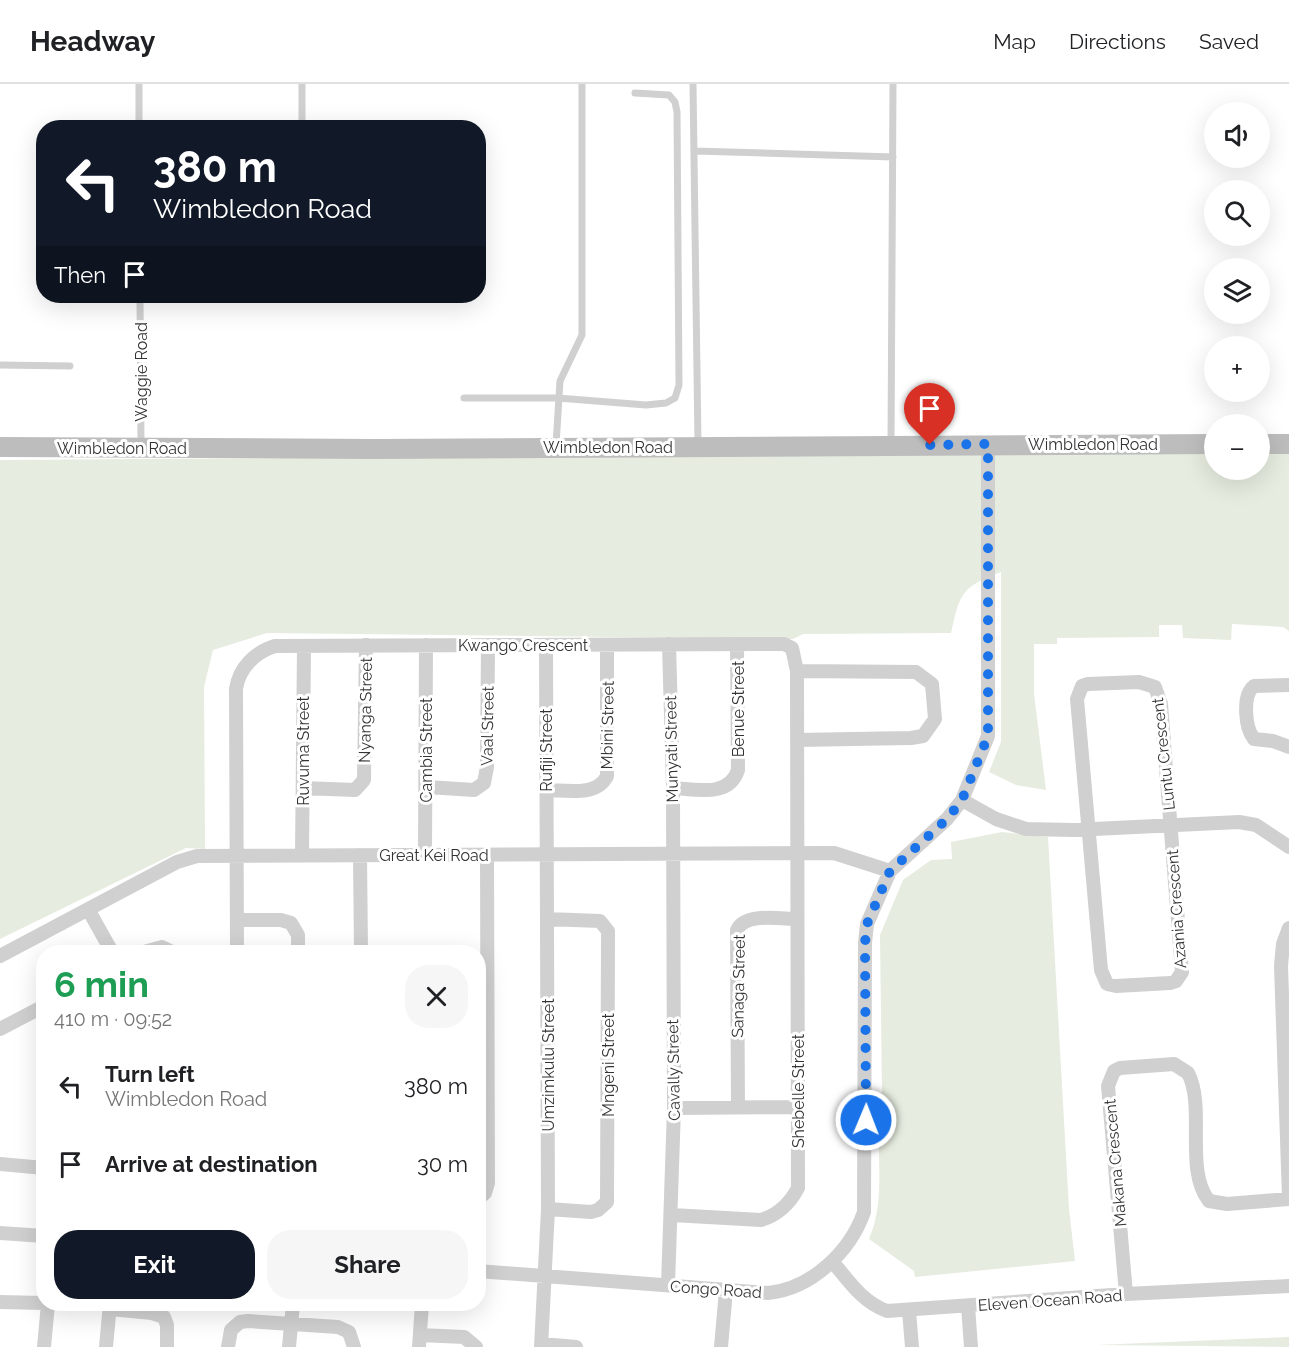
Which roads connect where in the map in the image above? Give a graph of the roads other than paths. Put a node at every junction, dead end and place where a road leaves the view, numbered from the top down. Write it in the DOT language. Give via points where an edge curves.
graph roads {
  1 [pos="139,84"];
  2 [pos="302,84"];
  3 [pos="582,84"];
  4 [pos="693,84"];
  5 [pos="893,84"];
  6 [pos="635,93"];
  7 [pos="139,120"];
  8 [pos="302,120"];
  9 [pos="695,151"];
  10 [pos="893,157"];
  11 [pos="140,303"];
  12 [pos="0,365"];
  13 [pos="70,366"];
  14 [pos="465,398"];
  15 [pos="558,398"];
  16 [pos="988,444"];
  17 [pos="1204,444"];
  18 [pos="1270,444"];
  19 [pos="1289,444"];
  20 [pos="891,445"];
  21 [pos="0,447"];
  22 [pos="698,447"];
  23 [pos="141,448"];
  24 [pos="556,448"];
  25 [pos="669,644"];
  26 [pos="737,644"];
  27 [pos="366,645"];
  28 [pos="426,645"];
  29 [pos="488,645"];
  30 [pos="546,645"];
  31 [pos="607,645"];
  32 [pos="303,646"];
  33 [pos="797,671"];
  34 [pos="1289,685"];
  35 [pos="797,740"];
  36 [pos="1289,747"];
  37 [pos="427,788"];
  38 [pos="673,788"];
  39 [pos="303,789"];
  40 [pos="546,790"];
  41 [pos="962,800"];
  42 [pos="1170,824"];
  43 [pos="1087,829"];
  44 [pos="1289,847"];
  45 [pos="796,853"];
  46 [pos="546,854"];
  47 [pos="673,854"];
  48 [pos="237,855"];
  49 [pos="360,855"];
  50 [pos="425,855"];
  51 [pos="487,855"];
  52 [pos="302,856"];
  53 [pos="890,871"];
  54 [pos="89,911"];
  55 [pos="547,919"];
  56 [pos="797,919"];
  57 [pos="237,920"];
  58 [pos="1289,928"];
  59 [pos="108,945"];
  60 [pos="237,945"];
  61 [pos="298,945"];
  62 [pos="361,945"];
  63 [pos="485,945"];
  64 [pos="0,956"];
  65 [pos="36,1010"];
  66 [pos="0,1029"];
  67 [pos="738,1107"];
  68 [pos="799,1107"];
  69 [pos="674,1108"];
  70 [pos="1288,1114"];
  71 [pos="486,1118"];
  72 [pos="0,1164"];
  73 [pos="36,1167"];
  74 [pos="486,1190"];
  75 [pos="1289,1198"];
  76 [pos="548,1209"];
  77 [pos="672,1215"];
  78 [pos="0,1233"];
  79 [pos="36,1235"];
  80 [pos="832,1261"];
  81 [pos="486,1271"];
  82 [pos="546,1276"];
  83 [pos="668,1286"];
  84 [pos="1289,1286"];
  85 [pos="726,1290"];
  86 [pos="1126,1294"];
  87 [pos="0,1302"];
  88 [pos="36,1304"];
  89 [pos="968,1306"];
  90 [pos="46,1311"];
  91 [pos="110,1311"];
  92 [pos="140,1311"];
  93 [pos="292,1311"];
  94 [pos="421,1311"];
  95 [pos="909,1311"];
  96 [pos="291,1323"];
  97 [pos="419,1341"];
  98 [pos="541,1345"];
  99 [pos="44,1347"];
  100 [pos="106,1347"];
  101 [pos="167,1347"];
  102 [pos="228,1347"];
  103 [pos="289,1347"];
  104 [pos="354,1347"];
  105 [pos="476,1347"];
  106 [pos="576,1347"];
  107 [pos="721,1347"];
  108 [pos="912,1347"];
  109 [pos="971,1347"];
  1 -- 7 [label="lane"];
  2 -- 8 [label="lane"];
  3 -- 15 [label="lane" via="582,335 560,381"];
  4 -- 9 [label="lane"];
  5 -- 10 [label="lane"];
  6 -- 15 [label="lane" via="669,94 677,112 677,393 672,401 646,405"];
  9 -- 10 [label="lane"];
  9 -- 22 [label="lane"];
  10 -- 20 [label="lane"];
  11 -- 23 [label="lane, Waggie Road"];
  12 -- 13 [label="lane"];
  14 -- 15 [label="lane"];
  15 -- 24 [label="lane"];
  16 -- 17 [label="main road, Wimbledon Road"];
  16 -- 20 [label="main road, Wimbledon Road"];
  16 -- 41 [label="street, Congo Road" via="988,736"];
  18 -- 19 [label="main road"];
  20 -- 22 [label="main road, Wimbledon Road"];
  21 -- 23 [label="main road, Wimbledon Road"];
  22 -- 24 [label="main road, Wimbledon Road"];
  23 -- 24 [label="main road, Wimbledon Road"];
  25 -- 26 [label="street, Kwango Crescent"];
  25 -- 31 [label="street, Kwango Crescent"];
  25 -- 38 [label="street, Munyati Street"];
  26 -- 33 [label="street, Kwango Crescent" via="784,644 792,648"];
  26 -- 38 [label="street, Benue Street" via="735,777 720,789"];
  27 -- 28 [label="street, Kwango Crescent"];
  27 -- 32 [label="street, Kwango Crescent"];
  27 -- 39 [label="street, Nyanga Street" via="364,780 355,789"];
  28 -- 29 [label="street, Kwango Crescent"];
  28 -- 37 [label="street, Cambia Street"];
  29 -- 30 [label="street, Kwango Crescent"];
  29 -- 37 [label="street, Vaal Street" via="484,783 474,790"];
  30 -- 31 [label="street, Kwango Crescent"];
  30 -- 40 [label="street, Rufiji Street"];
  31 -- 40 [label="street, Mbini Street" via="607,776 594,789"];
  32 -- 39 [label="street, Ruvuma Street"];
  32 -- 48 [label="street, Kwango Crescent" via="266,648 248,663 237,682"];
  33 -- 35 [label="street, Kwango Crescent"];
  33 -- 35 [label="street" via="916,672 932,684 935,719 923,736 911,738"];
  34 -- 36 [label="street" via="1254,686 1246,699 1254,739"];
  35 -- 45 [label="street, Kwango Crescent"];
  37 -- 50 [label="street, Cambia Street"];
  38 -- 47 [label="street, Munyati Street"];
  39 -- 52 [label="street, Ruvuma Street"];
  40 -- 46 [label="street, Rufiji Street"];
  41 -- 43 [label="street" via="1012,826"];
  41 -- 53 [label="street, Congo Road"];
  42 -- 43 [label="street"];
  42 -- 43 [label="street, Luntu Crescent" via="1158,693 1148,683 1097,683 1082,686 1077,699"];
  42 -- 43 [label="street, Azania Crescent" via="1182,972 1176,981 1163,984 1116,986 1103,979"];
  42 -- 44 [label="street" via="1256,825"];
  45 -- 47 [label="street, Great Kei Road"];
  45 -- 53 [label="street, Great Kei Road" via="834,853"];
  45 -- 56 [label="street, Shebelle Street"];
  46 -- 47 [label="street, Great Kei Road"];
  46 -- 51 [label="street, Great Kei Road"];
  46 -- 55 [label="street, Umzimkulu Street"];
  47 -- 69 [label="street, Cavally Street"];
  48 -- 52 [label="street, Great Kei Road"];
  48 -- 54 [label="street, Great Kei Road" via="187,858"];
  48 -- 57 [label="street, Kwango Crescent"];
  49 -- 50 [label="street, Great Kei Road"];
  49 -- 52 [label="street, Great Kei Road"];
  49 -- 62 [label="street"];
  50 -- 51 [label="street, Great Kei Road"];
  51 -- 63 [label="street"];
  53 -- 80 [label="street, Congo Road" via="867,924 865,943 864,1212 858,1229"];
  54 -- 59 [label="street"];
  54 -- 64 [label="street, Great Kei Road"];
  55 -- 76 [label="street, Umzimkulu Street"];
  55 -- 76 [label="street, Mngeni Street" via="600,921 608,931 607,1202 591,1212"];
  56 -- 67 [label="street, Sanaga Street" via="749,920 737,930"];
  56 -- 68 [label="street, Shebelle Street"];
  57 -- 60 [label="street, Kwango Crescent"];
  57 -- 61 [label="street" via="291,923 298,935"];
  58 -- 70 [label="street" via="1281,966"];
  65 -- 66 [label="street"];
  67 -- 68 [label="street"];
  67 -- 69 [label="street"];
  68 -- 77 [label="street, Shebelle Street" via="798,1188 778,1212 761,1220"];
  69 -- 77 [label="street, Cavally Street"];
  70 -- 75 [label="street"];
  71 -- 74 [label="street"];
  72 -- 73 [label="street"];
  75 -- 86 [label="street, Makana Crescent" via="1227,1204 1209,1201 1199,1176 1188,1072 1174,1064 1114,1071 1108,1086"];
  76 -- 82 [label="street, Umzimkulu Street"];
  77 -- 83 [label="street, Cavally Street"];
  78 -- 79 [label="street"];
  80 -- 85 [label="street, Congo Road" via="811,1278 783,1292"];
  80 -- 95 [label="street, Eleven Ocean Road" via="873,1306 886,1311"];
  81 -- 82 [label="street, Congo Road"];
  82 -- 83 [label="street, Congo Road"];
  82 -- 98 [label="street, Umzimkulu Street"];
  83 -- 85 [label="street, Congo Road"];
  84 -- 86 [label="street, Eleven Ocean Road"];
  85 -- 107 [label="street"];
  86 -- 89 [label="street, Eleven Ocean Road"];
  87 -- 88 [label="street"];
  89 -- 95 [label="street, Eleven Ocean Road"];
  89 -- 109 [label="street"];
  90 -- 99 [label="street"];
  91 -- 100 [label="street"];
  92 -- 101 [label="street" via="164,1317"];
  93 -- 96 [label="street"];
  94 -- 97 [label="street"];
  95 -- 108 [label="street"];
  96 -- 102 [label="street" via="240,1322 231,1330"];
  96 -- 103 [label="street"];
  96 -- 104 [label="street" via="345,1329 352,1335"];
  97 -- 105 [label="street" via="464,1337"];
  98 -- 106 [label="street"];
}
